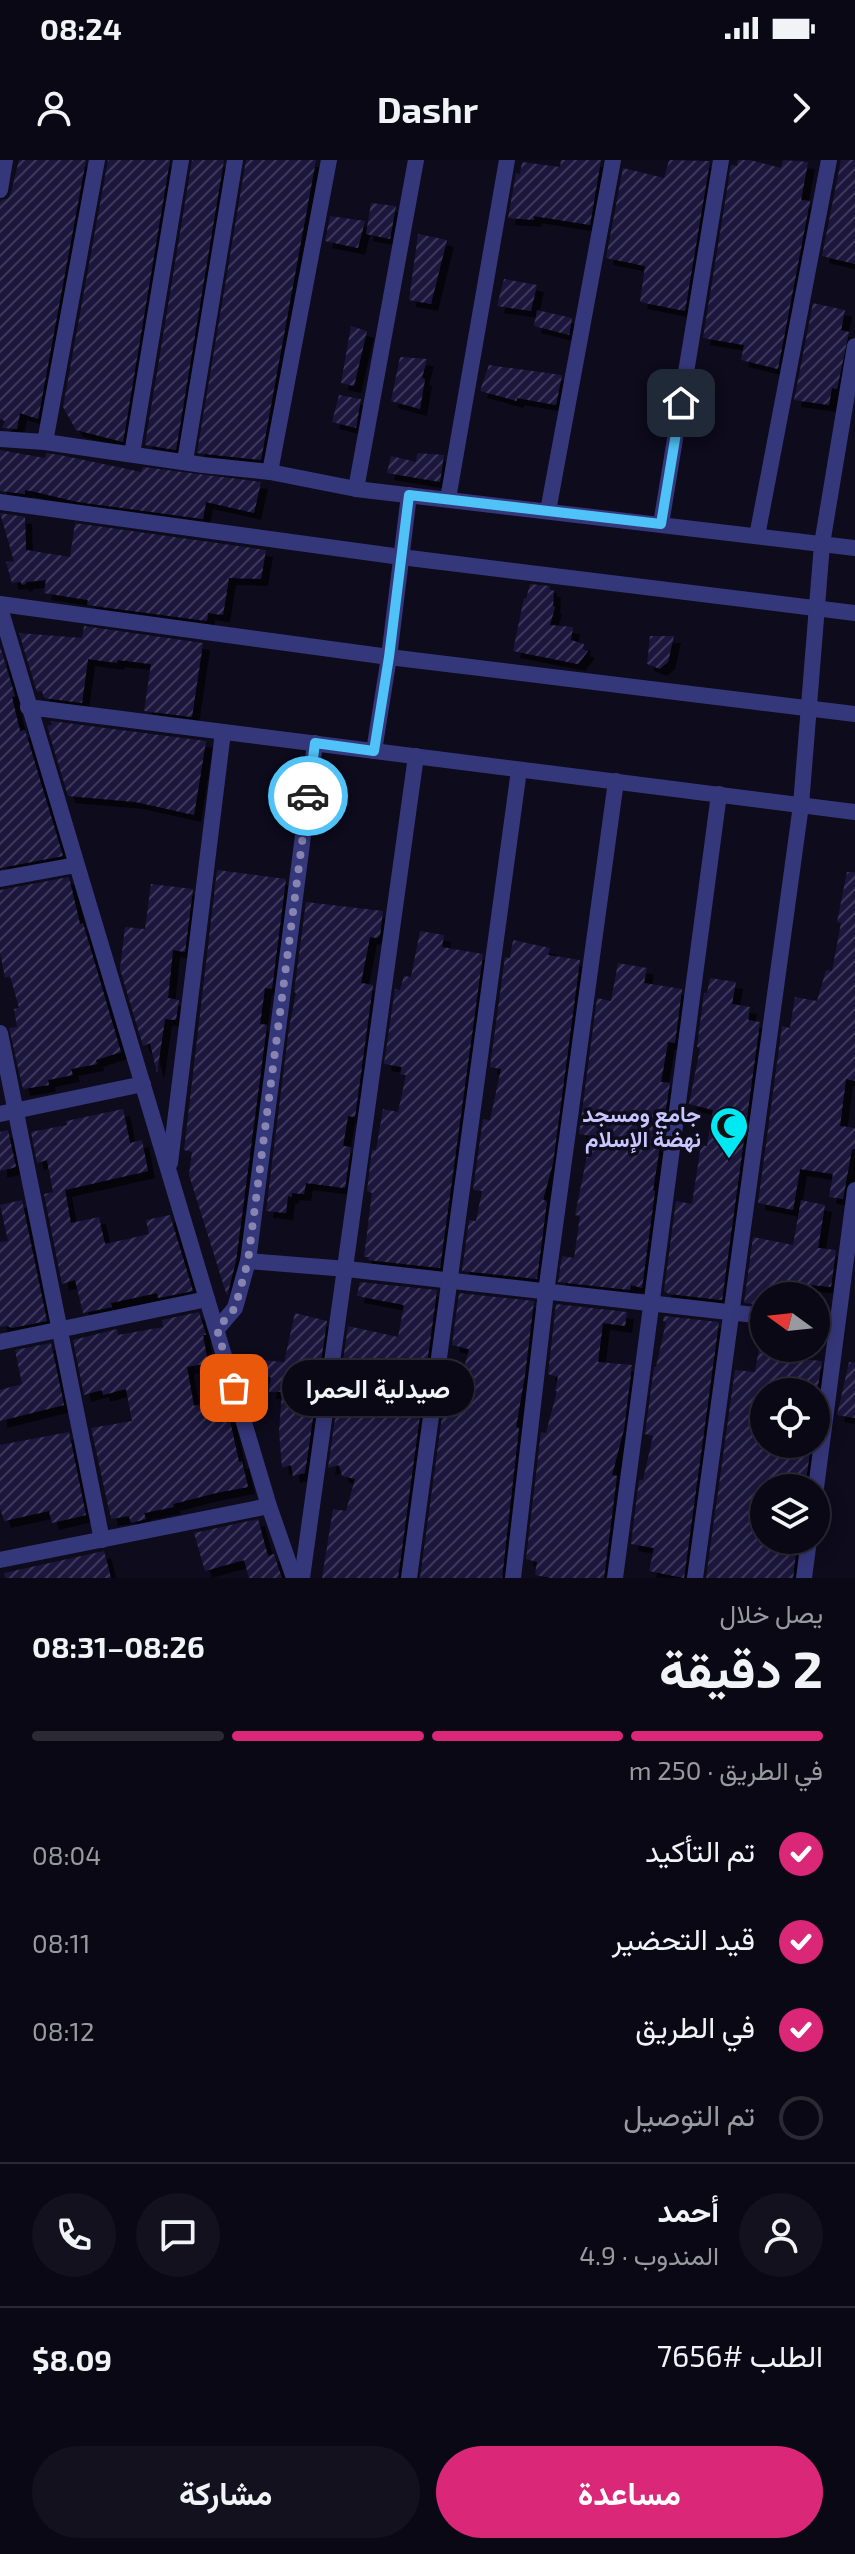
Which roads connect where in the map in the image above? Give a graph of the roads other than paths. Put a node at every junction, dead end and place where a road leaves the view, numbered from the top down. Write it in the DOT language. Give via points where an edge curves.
graph roads {
  1 [pos="5,160"];
  2 [pos="97,160"];
  3 [pos="181,160"];
  4 [pos="235,160"];
  5 [pos="329,160"];
  6 [pos="416,160"];
  7 [pos="507,160"];
  8 [pos="613,160"];
  9 [pos="721,160"];
  10 [pos="829,160"];
  11 [pos="0,190"];
  12 [pos="855,346"];
  13 [pos="0,439"];
  14 [pos="45,442"];
  15 [pos="132,454"];
  16 [pos="185,461"];
  17 [pos="270,472"];
  18 [pos="356,489"];
  19 [pos="409,495"];
  20 [pos="448,499"];
  21 [pos="0,502"];
  22 [pos="548,511"];
  23 [pos="661,524"];
  24 [pos="757,536"];
  25 [pos="822,544"];
  26 [pos="855,548"];
  27 [pos="401,557"];
  28 [pos="0,606"];
  29 [pos="818,609"];
  30 [pos="855,613"];
  31 [pos="389,657"];
  32 [pos="8,662"];
  33 [pos="28,707"];
  34 [pos="808,708"];
  35 [pos="855,714"];
  36 [pos="223,732"];
  37 [pos="315,743"];
  38 [pos="374,751"];
  39 [pos="416,756"];
  40 [pos="519,770"];
  41 [pos="616,781"];
  42 [pos="719,794"];
  43 [pos="801,805"];
  44 [pos="855,812"];
  45 [pos="76,865"];
  46 [pos="0,879"];
  47 [pos="0,1033"];
  48 [pos="143,1084"];
  49 [pos="8,1112"];
  50 [pos="169,1169"];
  51 [pos="855,1190"];
  52 [pos="248,1261"];
  53 [pos="347,1269"];
  54 [pos="448,1282"];
  55 [pos="546,1292"];
  56 [pos="848,1296"];
  57 [pos="207,1299"];
  58 [pos="651,1304"];
  59 [pos="731,1313"];
  60 [pos="750,1315"];
  61 [pos="830,1323"];
  62 [pos="837,1324"];
  63 [pos="217,1329"];
  64 [pos="60,1330"];
  65 [pos="0,1342"];
  66 [pos="818,1474"];
  67 [pos="269,1506"];
  68 [pos="102,1540"];
  69 [pos="807,1554"];
  70 [pos="0,1560"];
  71 [pos="294,1578"];
  72 [pos="302,1578"];
  73 [pos="409,1578"];
  74 [pos="513,1578"];
  75 [pos="615,1578"];
  76 [pos="695,1578"];
  77 [pos="804,1578"];
  1 -- 11 [label="street"];
  2 -- 14 [label="street"];
  3 -- 15 [label="street"];
  4 -- 16 [label="street"];
  5 -- 17 [label="street"];
  6 -- 18 [label="street"];
  7 -- 20 [label="street"];
  8 -- 22 [label="street"];
  9 -- 23 [label="street"];
  10 -- 24 [label="street"];
  12 -- 25 [label="street"];
  13 -- 14 [label="street"];
  14 -- 15 [label="street"];
  15 -- 16 [label="street"];
  16 -- 17 [label="street"];
  17 -- 18 [label="street"];
  18 -- 19 [label="street"];
  19 -- 20 [label="street"];
  19 -- 27 [label="street"];
  20 -- 22 [label="street"];
  21 -- 27 [label="street"];
  22 -- 23 [label="street"];
  23 -- 24 [label="street"];
  24 -- 25 [label="street"];
  25 -- 26 [label="street"];
  25 -- 29 [label="street"];
  27 -- 29 [label="street"];
  27 -- 31 [label="street"];
  28 -- 31 [label="street"];
  28 -- 32 [label="street"];
  29 -- 30 [label="street"];
  29 -- 34 [label="street"];
  31 -- 34 [label="street"];
  31 -- 38 [label="street"];
  32 -- 33 [label="street"];
  33 -- 36 [label="street"];
  33 -- 45 [label="street"];
  34 -- 35 [label="street"];
  34 -- 43 [label="street"];
  36 -- 37 [label="street"];
  36 -- 50 [label="street"];
  37 -- 38 [label="street"];
  37 -- 52 [label="street"];
  38 -- 39 [label="street"];
  39 -- 40 [label="street"];
  39 -- 53 [label="street"];
  40 -- 41 [label="street"];
  40 -- 54 [label="street"];
  41 -- 42 [label="street"];
  41 -- 55 [label="street"];
  42 -- 43 [label="street"];
  42 -- 58 [label="street"];
  43 -- 44 [label="street"];
  43 -- 59 [label="street"];
  45 -- 46 [label="street"];
  45 -- 48 [label="street"];
  47 -- 49 [label="street"];
  48 -- 49 [label="street"];
  48 -- 50 [label="street"];
  49 -- 64 [label="street"];
  50 -- 57 [label="street"];
  51 -- 56 [label="street"];
  52 -- 53 [label="street"];
  52 -- 63 [label="street" via="235,1308"];
  53 -- 54 [label="street"];
  53 -- 72 [label="street"];
  54 -- 55 [label="street"];
  54 -- 73 [label="street"];
  55 -- 58 [label="street"];
  55 -- 74 [label="street"];
  56 -- 62 [label="street"];
  57 -- 63 [label="street"];
  57 -- 64 [label="street"];
  58 -- 59 [label="street"];
  58 -- 75 [label="street"];
  59 -- 60 [label="street"];
  59 -- 76 [label="street"];
  61 -- 62 [label="street"];
  62 -- 66 [label="street"];
  63 -- 67 [label="street"];
  64 -- 65 [label="street"];
  64 -- 68 [label="street"];
  67 -- 68 [label="street"];
  67 -- 71 [label="street"];
  68 -- 70 [label="street"];
  69 -- 77 [label="street"];
}
